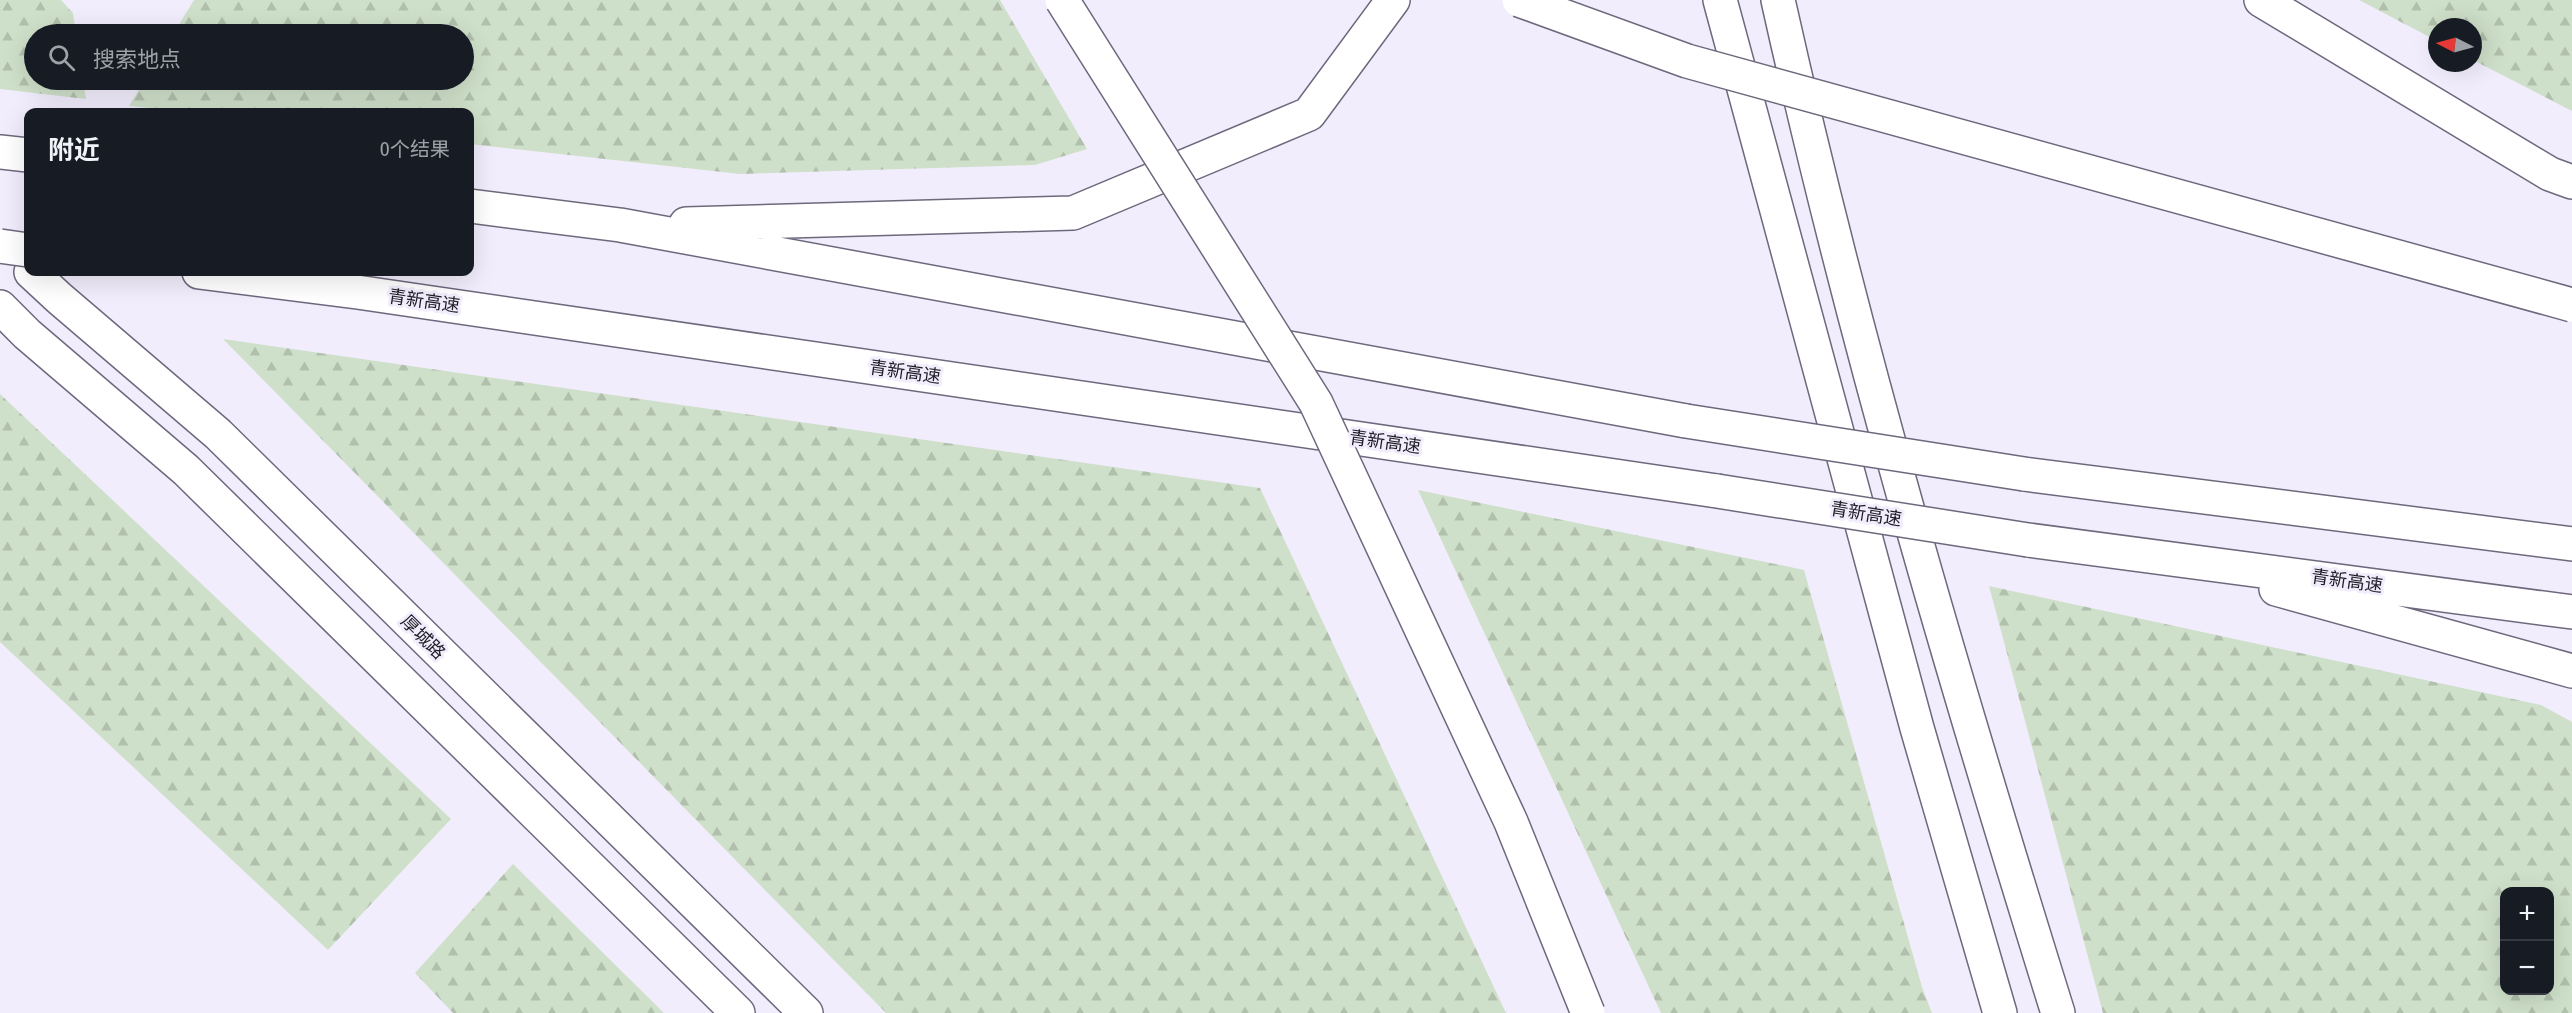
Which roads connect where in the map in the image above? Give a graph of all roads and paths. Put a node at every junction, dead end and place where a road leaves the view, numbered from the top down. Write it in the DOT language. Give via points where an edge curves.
graph roads {
  1 [pos="1062,0"];
  2 [pos="1393,0"];
  3 [pos="1519,0"];
  4 [pos="1720,0"];
  5 [pos="1778,0"];
  6 [pos="2261,0"];
  7 [pos="0,152"];
  8 [pos="24,155"];
  9 [pos="2572,182"];
  10 [pos="474,207"];
  11 [pos="620,225"];
  12 [pos="0,241"];
  13 [pos="0,246"];
  14 [pos="24,249"];
  15 [pos="24,264"];
  16 [pos="36,276"];
  17 [pos="231,276"];
  18 [pos="2572,305"];
  19 [pos="0,307"];
  20 [pos="2572,544"];
  21 [pos="2150,554"];
  22 [pos="2572,612"];
  23 [pos="2572,671"];
  24 [pos="738,1013"];
  25 [pos="806,1013"];
  26 [pos="1588,1013"];
  27 [pos="2000,1013"];
  28 [pos="2058,1013"];
  1 -- 26 [label="highway, bridge" via="1316,404 1511,822"];
  2 -- 11 [label="highway" via="1309,114 1073,213"];
  3 -- 18 [label="highway, bridge" via="1687,61"];
  4 -- 27 [label="highway" via="1917,728"];
  5 -- 28 [label="highway" via="1812,153 1967,722"];
  6 -- 9 [label="highway" via="2550,174"];
  7 -- 8 [label="highway"];
  10 -- 11 [label="highway"];
  11 -- 20 [label="highway, bridge" via="1686,421 2024,474"];
  12 -- 15 [label="highway, 厚城路"];
  13 -- 14 [label="highway, bridge"];
  16 -- 25 [label="highway, 厚城路" via="218,434"];
  17 -- 21 [label="highway, 青新高速, bridge" via="1717,490 2028,540"];
  19 -- 24 [label="highway" via="186,470"];
  21 -- 22 [label="highway, 青新高速"];
  21 -- 23 [label="highway"];
}
